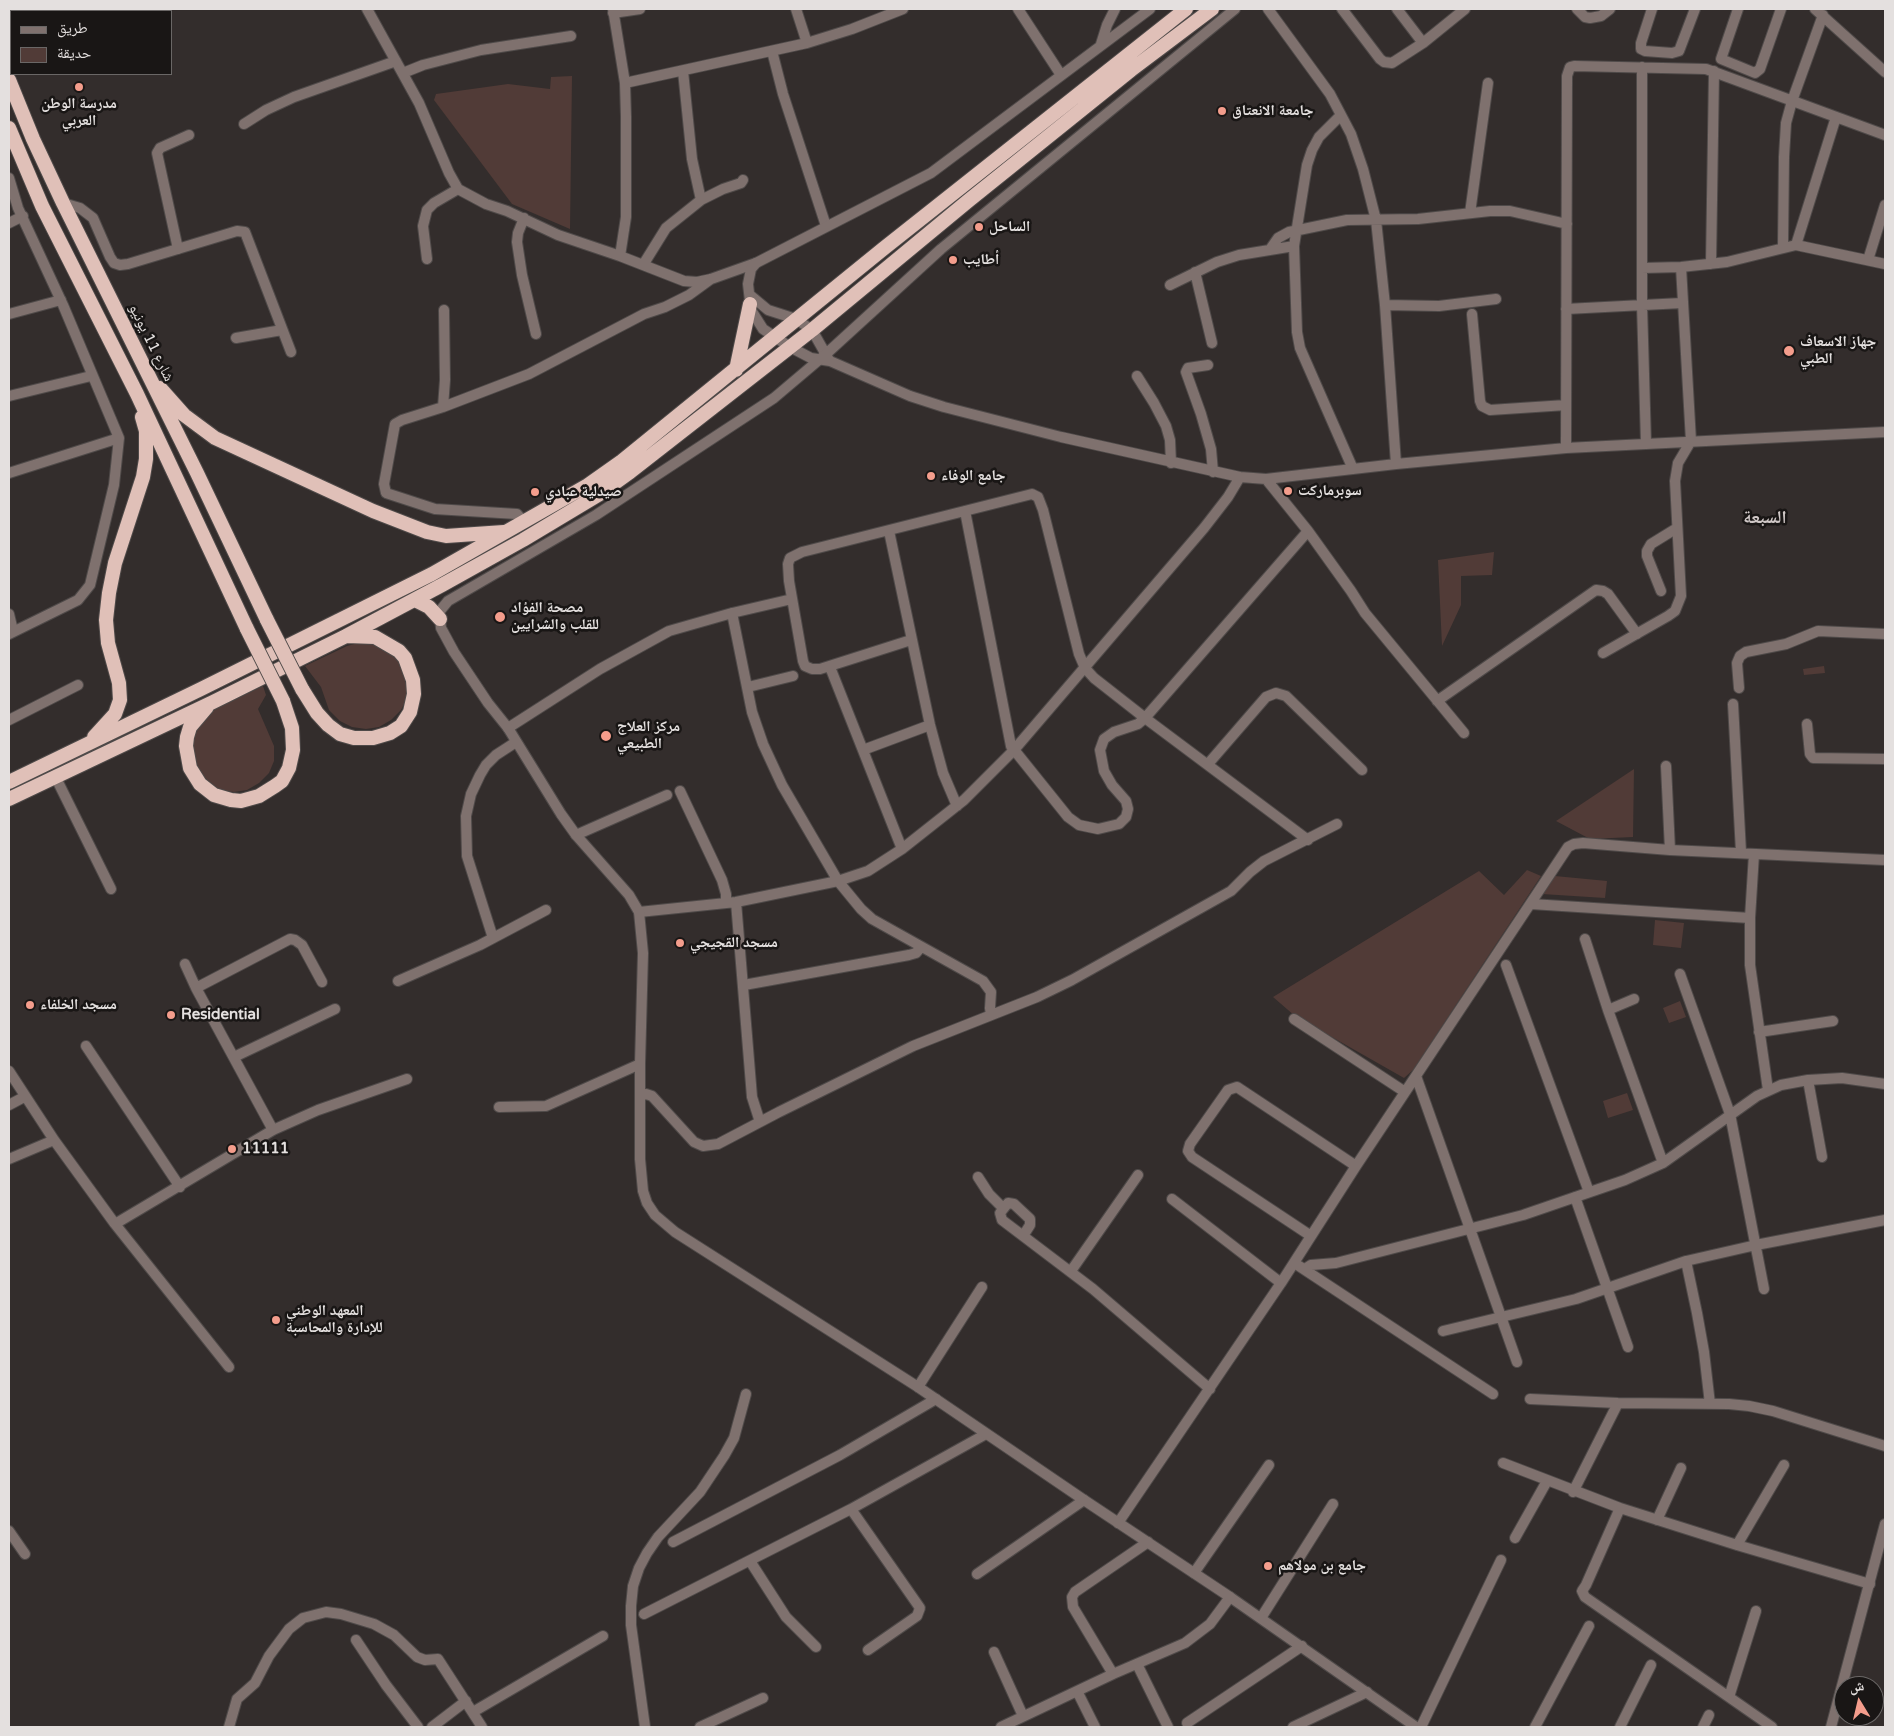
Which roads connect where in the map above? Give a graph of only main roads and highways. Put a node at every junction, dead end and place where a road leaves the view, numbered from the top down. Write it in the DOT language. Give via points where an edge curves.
graph roads {
  1 [pos="1186,9"];
  2 [pos="1212,9"];
  3 [pos="9,80"];
  4 [pos="9,128"];
  5 [pos="750,300"];
  6 [pos="145,369"];
  7 [pos="736,370"];
  8 [pos="126,371"];
  9 [pos="137,394"];
  10 [pos="507,532"];
  11 [pos="415,600"];
  12 [pos="440,619"];
  13 [pos="346,636"];
  14 [pos="213,702"];
  15 [pos="85,745"];
  16 [pos="9,782"];
  17 [pos="9,799"];
  1 -- 7 [label="highway"];
  2 -- 11 [label="highway" via="960,207 812,330 598,494 524,540"];
  3 -- 6 [label="highway, شارع 11 يونيو" via="63,203"];
  4 -- 8 [label="highway" via="42,206"];
  5 -- 7 [label="highway"];
  6 -- 8 [label="highway"];
  6 -- 10 [label="highway" via="184,415 215,438 373,511 446,536"];
  6 -- 13 [label="highway, شارع 11 يونيو, bridge" via="267,620 318,713 340,734 354,738 390,734 401,726 410,712 414,694 410,667 399,651 375,637"];
  7 -- 10 [label="highway" via="622,461 588,485"];
  8 -- 9 [label="highway"];
  9 -- 14 [label="highway, bridge" via="283,702 292,728 293,750 289,768 282,781 260,796 241,801 214,795 200,784 190,768 186,746 190,727"];
  9 -- 15 [label="highway" via="146,431 146,458 138,495 115,563 106,620 120,700 115,714"];
  10 -- 15 [label="highway" via="423,578"];
  11 -- 12 [label="highway" via="429,607"];
  11 -- 13 [label="highway"];
  13 -- 14 [label="highway"];
  14 -- 17 [label="highway"];
  15 -- 16 [label="highway"];
}
